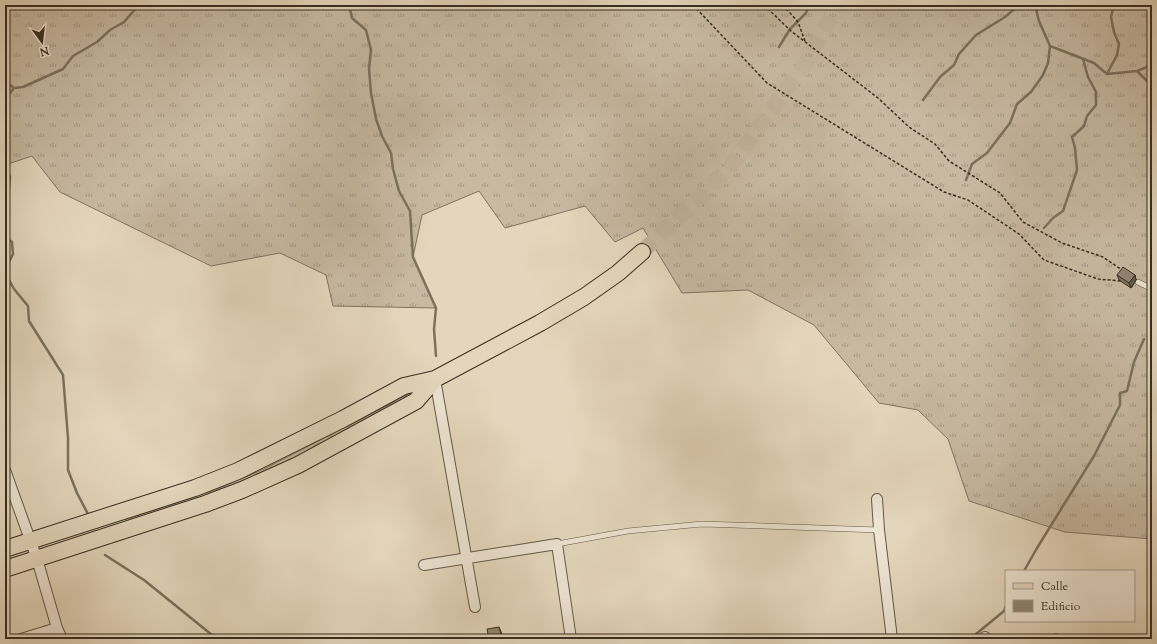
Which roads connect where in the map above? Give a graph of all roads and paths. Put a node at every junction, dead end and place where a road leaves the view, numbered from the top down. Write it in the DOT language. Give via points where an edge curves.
graph roads {
  1 [pos="694,5"];
  2 [pos="764,5"];
  3 [pos="784,5"];
  4 [pos="806,43"];
  5 [pos="642,252"];
  6 [pos="1138,282"];
  7 [pos="1152,290"];
  8 [pos="435,380"];
  9 [pos="5,470"];
  10 [pos="877,498"];
  11 [pos="75,526"];
  12 [pos="879,530"];
  13 [pos="31,540"];
  14 [pos="81,544"];
  15 [pos="557,544"];
  16 [pos="5,549"];
  17 [pos="467,558"];
  18 [pos="37,559"];
  19 [pos="424,565"];
  20 [pos="5,569"];
  21 [pos="475,607"];
  22 [pos="56,628"];
  23 [pos="21,639"];
  24 [pos="62,639"];
  25 [pos="571,639"];
  26 [pos="892,639"];
  1 -- 6 [label="path" via="767,83 944,192 968,200 1019,234 1044,260 1098,279"];
  2 -- 4 [label="path"];
  3 -- 4 [label="path" via="798,22"];
  4 -- 6 [label="path" via="878,98 909,127 935,144 949,161 1000,193 1023,222 1062,243 1103,257"];
  5 -- 8 [label="main road" via="584,297"];
  6 -- 7 [label="lane"];
  8 -- 11 [label="main road" via="404,386 238,471 195,488"];
  8 -- 14 [label="main road" via="416,400 298,465 211,502"];
  8 -- 17 [label="street"];
  9 -- 13 [label="street"];
  10 -- 12 [label="street"];
  11 -- 13 [label="main road"];
  11 -- 14 [label="main road"];
  12 -- 15 [label="lane" via="702,524 628,531"];
  12 -- 26 [label="street"];
  13 -- 16 [label="main road"];
  13 -- 18 [label="street"];
  14 -- 18 [label="main road"];
  15 -- 17 [label="street"];
  15 -- 25 [label="street"];
  17 -- 19 [label="street"];
  17 -- 21 [label="street"];
  18 -- 20 [label="main road"];
  18 -- 22 [label="street"];
  22 -- 23 [label="street"];
  22 -- 24 [label="street"];
}
